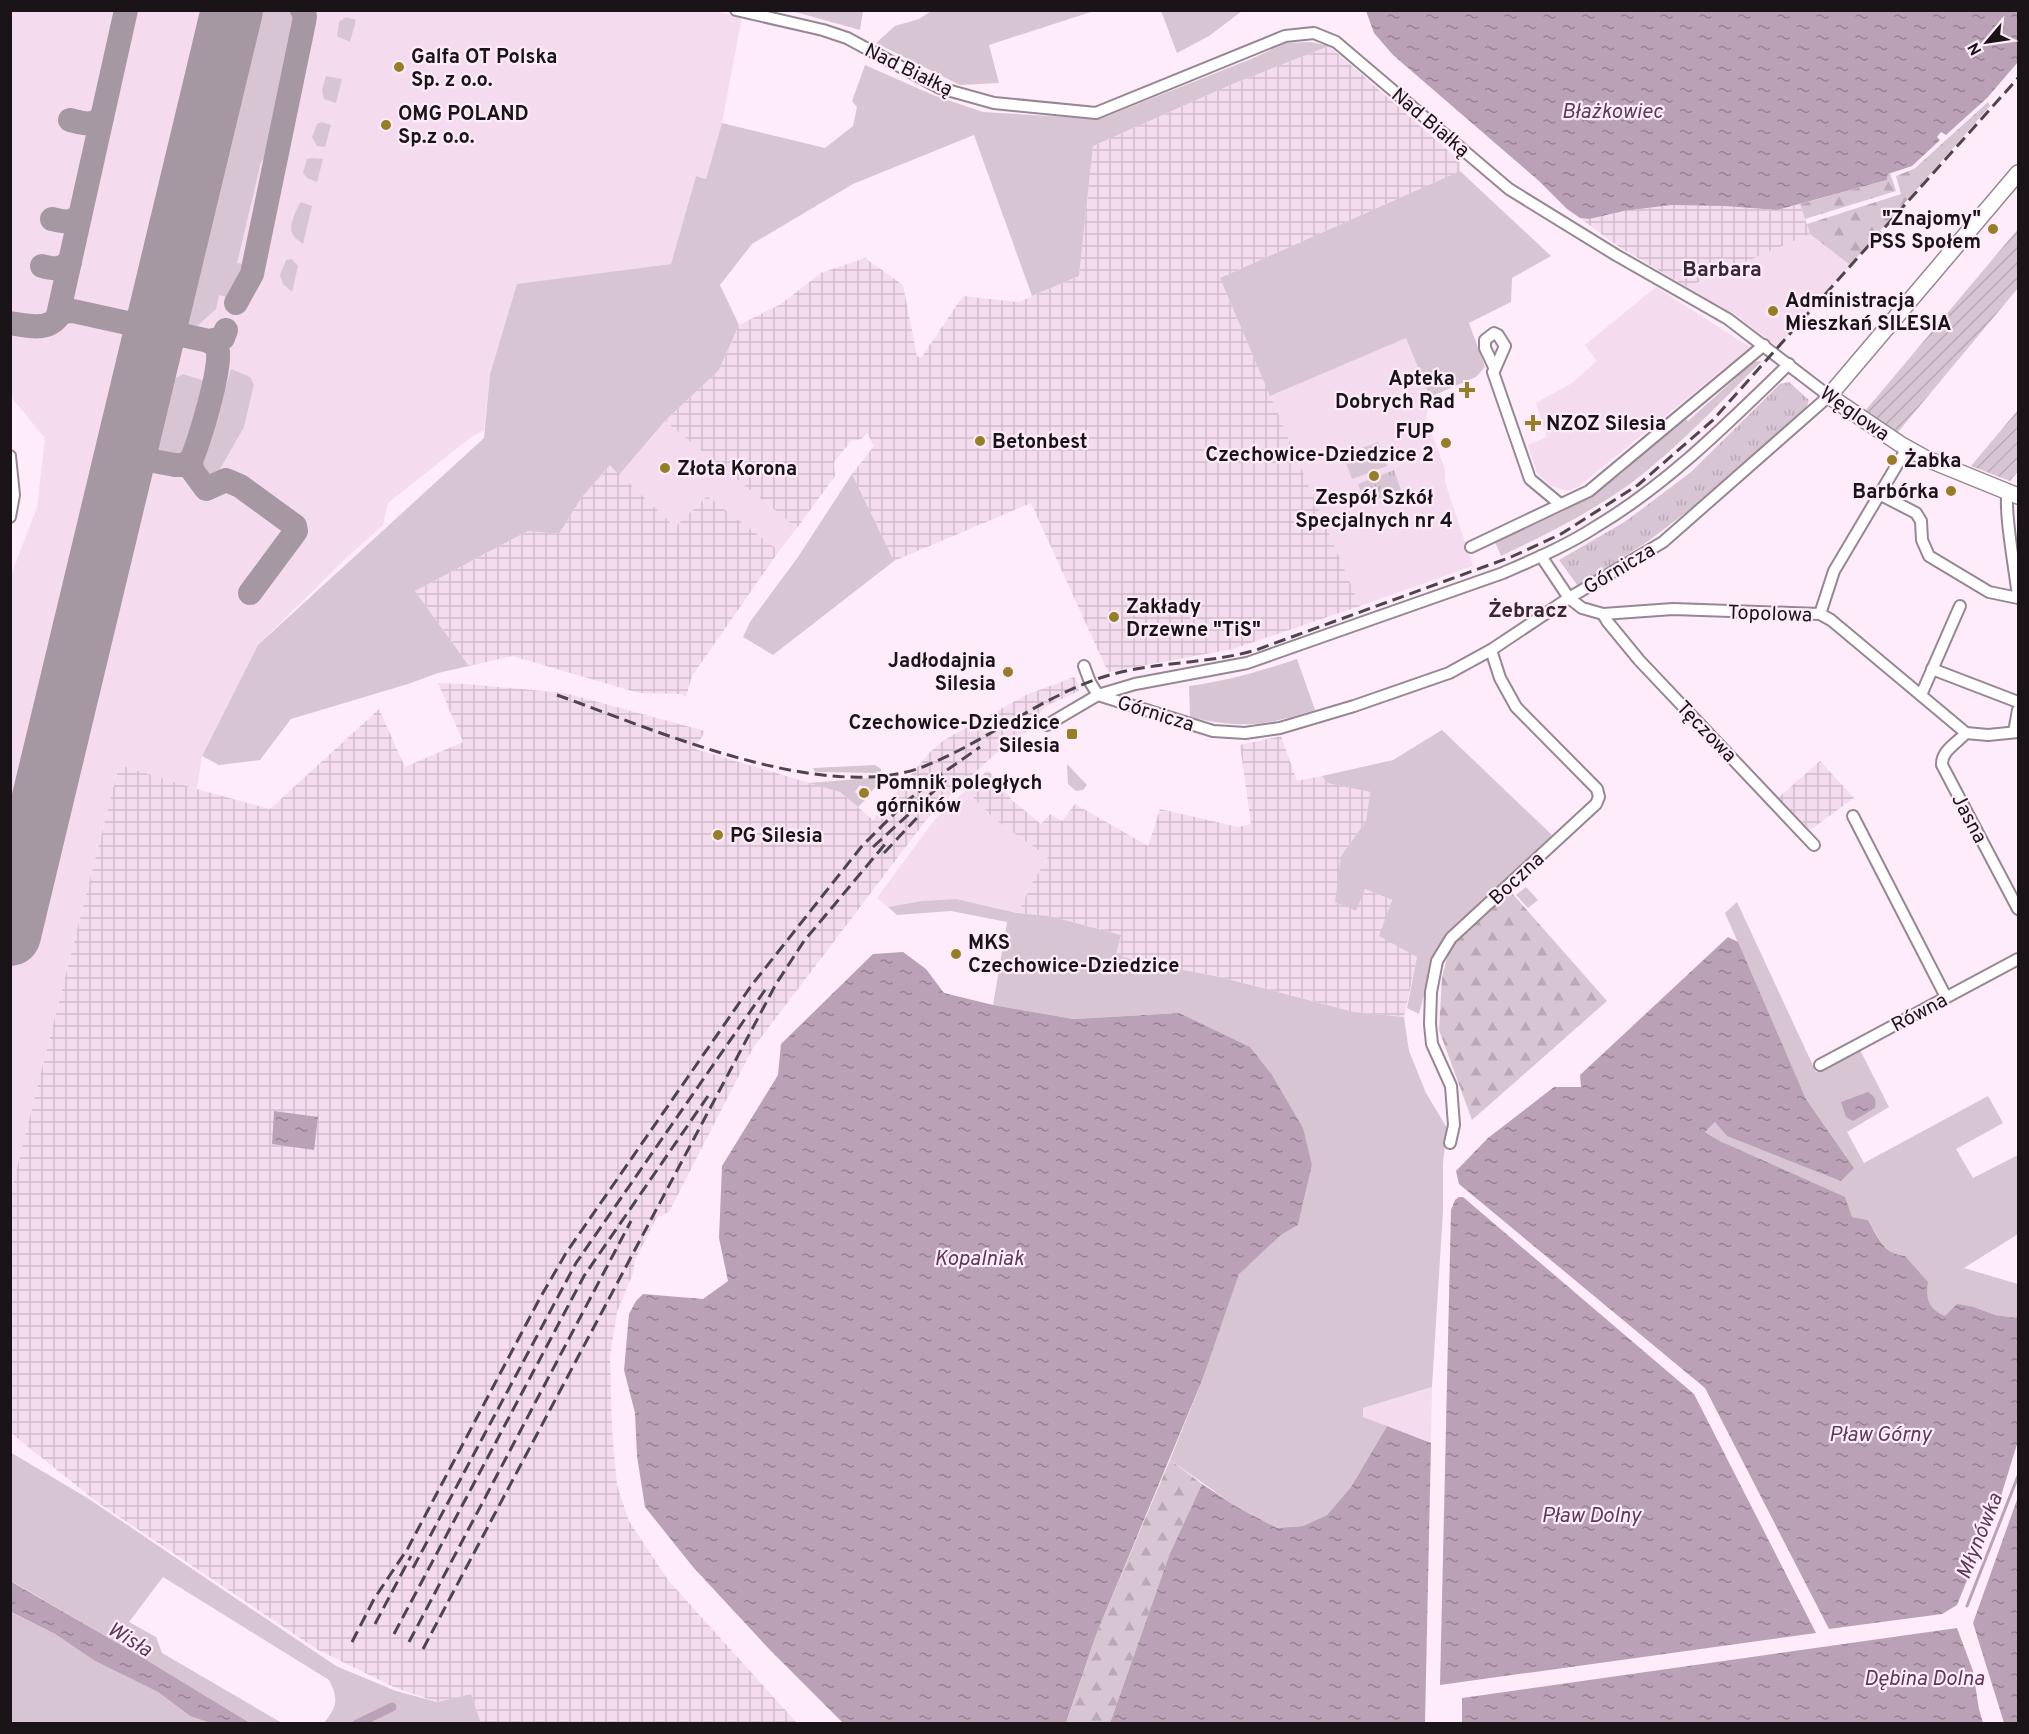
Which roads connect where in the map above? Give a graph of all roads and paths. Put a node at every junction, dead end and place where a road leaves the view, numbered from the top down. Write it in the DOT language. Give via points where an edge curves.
graph roads {
  1 [pos="736,10"];
  2 [pos="2019,173"];
  3 [pos="1764,345"];
  4 [pos="1789,364"];
  5 [pos="1495,369"];
  6 [pos="1829,396"];
  7 [pos="1907,448"];
  8 [pos="10,456"];
  9 [pos="1879,494"];
  10 [pos="2013,494"];
  11 [pos="1560,504"];
  12 [pos="10,517"];
  13 [pos="1471,547"];
  14 [pos="1541,556"];
  15 [pos="1569,598"];
  16 [pos="2019,598"];
  17 [pos="1960,606"];
  18 [pos="1603,614"];
  19 [pos="1820,614"];
  20 [pos="1491,650"];
  21 [pos="1084,666"];
  22 [pos="1932,669"];
  23 [pos="1098,695"];
  24 [pos="1921,695"];
  25 [pos="2019,702"];
  26 [pos="2019,710"];
  27 [pos="1047,725"];
  28 [pos="2016,732"];
  29 [pos="1966,733"];
  30 [pos="1853,816"];
  31 [pos="1814,845"];
  32 [pos="2019,909"];
  33 [pos="2019,959"];
  34 [pos="1946,998"];
  35 [pos="1820,1065"];
  36 [pos="1450,1143"];
  1 -- 3 [label="street, Nad Białką" via="848,38 940,88 994,103 1096,113 1285,36 1314,33 1336,42 1521,197"];
  2 -- 6 [label="street, Górnicza"];
  3 -- 4 [label="street, Węglowa"];
  3 -- 11 [label="street" via="1589,491"];
  4 -- 6 [label="street, Węglowa"];
  4 -- 14 [label="street, Górnicza" via="1653,488 1597,527"];
  5 -- 11 [label="street" via="1530,479"];
  6 -- 7 [label="street, Węglowa"];
  6 -- 15 [label="street, Górnicza" via="1663,542"];
  7 -- 9 [label="street"];
  7 -- 10 [label="street, Węglowa"];
  8 -- 12 [label="street" via="14,495"];
  9 -- 16 [label="street" via="1916,513 1929,556 1989,592"];
  9 -- 19 [label="street" via="1834,571"];
  10 -- 16 [label="street" via="2006,497"];
  11 -- 13 [label="street"];
  14 -- 15 [label="street, Topolowa"];
  14 -- 23 [label="street, Górnicza" via="1247,663"];
  15 -- 18 [label="street, Topolowa" via="1582,608"];
  15 -- 20 [label="street, Górnicza"];
  17 -- 22 [label="street"];
  18 -- 19 [label="street, Topolowa" via="1673,609"];
  18 -- 31 [label="street, Tęczowa" via="1639,660"];
  19 -- 24 [label="street, Topolowa"];
  20 -- 23 [label="street, Górnicza" via="1449,674 1280,728 1245,733 1214,730"];
  20 -- 36 [label="street, Boczna" via="1500,678 1516,707 1598,789 1599,797 1451,938 1437,961 1430,1024 1432,1044 1451,1086 1454,1125"];
  21 -- 23 [label="street"];
  22 -- 24 [label="street"];
  22 -- 25 [label="street"];
  23 -- 27 [label="street, Górnicza"];
  24 -- 29 [label="street, Topolowa"];
  26 -- 28 [label="street"];
  28 -- 29 [label="street"];
  29 -- 32 [label="street, Jasna" via="1944,753 1942,765"];
  30 -- 34 [label="street"];
  33 -- 34 [label="street, Równa"];
  34 -- 35 [label="street, Równa"];
}
